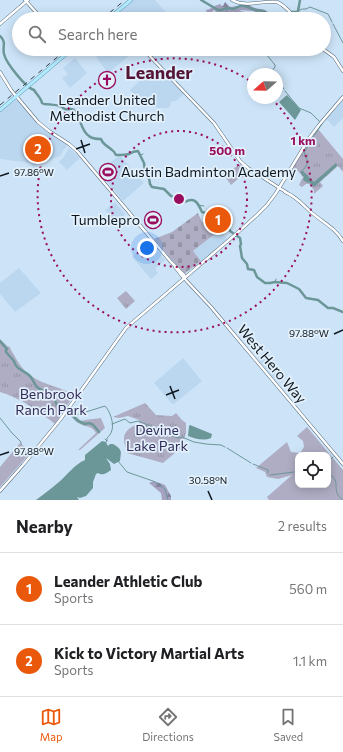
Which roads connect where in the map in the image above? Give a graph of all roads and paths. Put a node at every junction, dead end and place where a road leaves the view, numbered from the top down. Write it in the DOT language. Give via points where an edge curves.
graph roads {
  1 [pos="131,0"];
  2 [pos="232,0"];
  3 [pos="27,1"];
  4 [pos="14,12"];
  5 [pos="36,12"];
  6 [pos="116,12"];
  7 [pos="289,12"];
  8 [pos="12,14"];
  9 [pos="0,24"];
  10 [pos="331,55"];
  11 [pos="63,56"];
  12 [pos="151,56"];
  13 [pos="343,71"];
  14 [pos="0,72"];
  15 [pos="16,97"];
  16 [pos="343,97"];
  17 [pos="0,110"];
  18 [pos="279,188"];
  19 [pos="342,240"];
  20 [pos="185,278"];
  21 [pos="343,464"];
  22 [pos="0,491"];
  1 -- 6 [label="main road"];
  2 -- 7 [label="main road" via="241,3 277,2"];
  3 -- 4 [label="main road"];
  3 -- 5 [label="main road"];
  8 -- 9 [label="main road"];
  10 -- 13 [label="main road"];
  11 -- 15 [label="main road"];
  12 -- 18 [label="main road" via="216,126 238,159"];
  14 -- 15 [label="main road, West Hero Way"];
  15 -- 17 [label="main road"];
  15 -- 20 [label="main road, West Hero Way" via="41,125 77,151"];
  16 -- 18 [label="main road" via="310,137"];
  18 -- 19 [label="main road" via="331,226 337,237"];
  18 -- 20 [label="main road" via="261,211"];
  20 -- 21 [label="main road, West Hero Way"];
  20 -- 22 [label="main road" via="124,330 60,420"];
}
